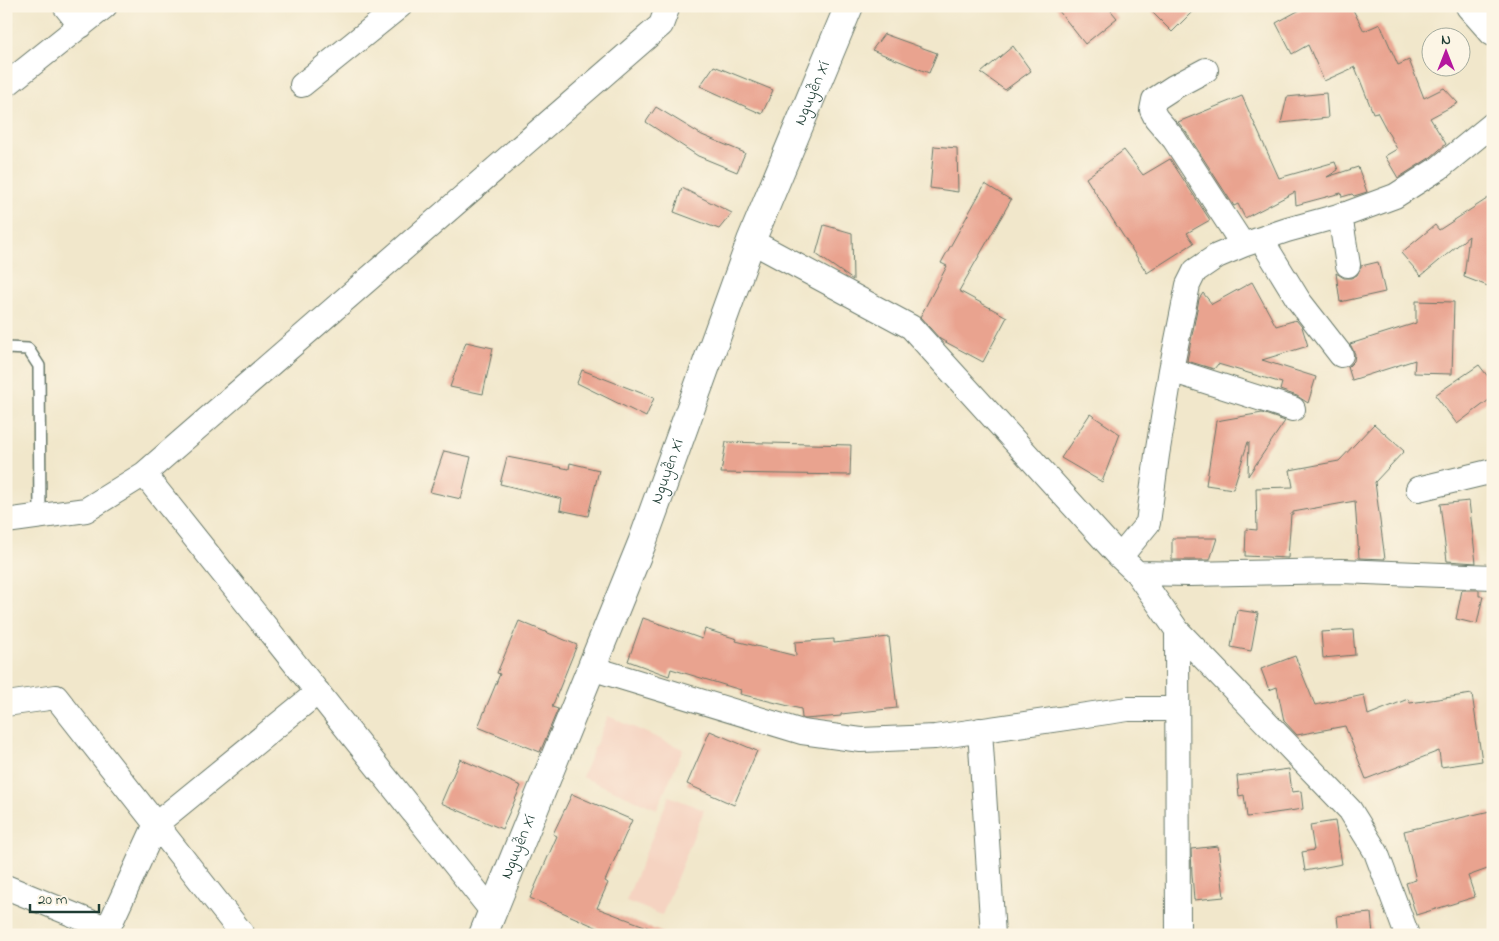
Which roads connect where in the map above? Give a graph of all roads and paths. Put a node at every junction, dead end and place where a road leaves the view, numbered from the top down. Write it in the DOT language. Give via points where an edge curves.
graph roads {
  1 [pos="65,6"];
  2 [pos="105,6"];
  3 [pos="400,6"];
  4 [pos="668,6"];
  5 [pos="849,6"];
  6 [pos="1470,6"];
  7 [pos="81,26"];
  8 [pos="1493,32"];
  9 [pos="1206,70"];
  10 [pos="6,85"];
  11 [pos="302,85"];
  12 [pos="1493,124"];
  13 [pos="1340,215"];
  14 [pos="751,241"];
  15 [pos="1252,242"];
  16 [pos="1348,265"];
  17 [pos="6,348"];
  18 [pos="1341,355"];
  19 [pos="1171,370"];
  20 [pos="1293,409"];
  21 [pos="1493,471"];
  22 [pos="144,474"];
  23 [pos="1418,489"];
  24 [pos="40,516"];
  25 [pos="6,521"];
  26 [pos="1128,565"];
  27 [pos="1490,581"];
  28 [pos="1177,630"];
  29 [pos="591,668"];
  30 [pos="318,692"];
  31 [pos="6,704"];
  32 [pos="1177,709"];
  33 [pos="980,730"];
  34 [pos="156,824"];
  35 [pos="6,887"];
  36 [pos="488,923"];
  37 [pos="106,932"];
  38 [pos="243,935"];
  39 [pos="993,935"];
  40 [pos="1178,935"];
  41 [pos="1407,935"];
  1 -- 7 [label="street"];
  2 -- 7 [label="street"];
  3 -- 11 [label="street"];
  4 -- 22 [label="street" via="661,25"];
  5 -- 14 [label="street, Nguyễn Xí"];
  6 -- 8 [label="street"];
  7 -- 10 [label="street"];
  9 -- 15 [label="street" via="1154,100 1152,110"];
  12 -- 13 [label="street" via="1439,168 1395,196"];
  13 -- 15 [label="street"];
  13 -- 16 [label="street"];
  14 -- 26 [label="street" via="911,327"];
  14 -- 29 [label="street, Nguyễn Xí" via="642,543"];
  15 -- 18 [label="street"];
  15 -- 19 [label="street" via="1217,256 1195,271 1188,285"];
  17 -- 24 [label="lane" via="28,349 39,366"];
  19 -- 20 [label="street"];
  19 -- 26 [label="street" via="1148,522"];
  21 -- 23 [label="street"];
  22 -- 24 [label="street" via="86,510"];
  22 -- 30 [label="street"];
  24 -- 25 [label="street"];
  26 -- 27 [label="street" via="1190,574 1341,571"];
  26 -- 28 [label="street"];
  28 -- 32 [label="street"];
  28 -- 41 [label="street" via="1350,810 1376,852"];
  29 -- 33 [label="street" via="802,732 861,740 935,737"];
  29 -- 36 [label="street, Nguyễn Xí"];
  30 -- 34 [label="street"];
  30 -- 36 [label="street"];
  31 -- 34 [label="street" via="56,697"];
  32 -- 33 [label="street" via="1128,709"];
  32 -- 40 [label="street"];
  33 -- 39 [label="street"];
  34 -- 37 [label="street"];
  34 -- 38 [label="street"];
  35 -- 37 [label="street"];
}
